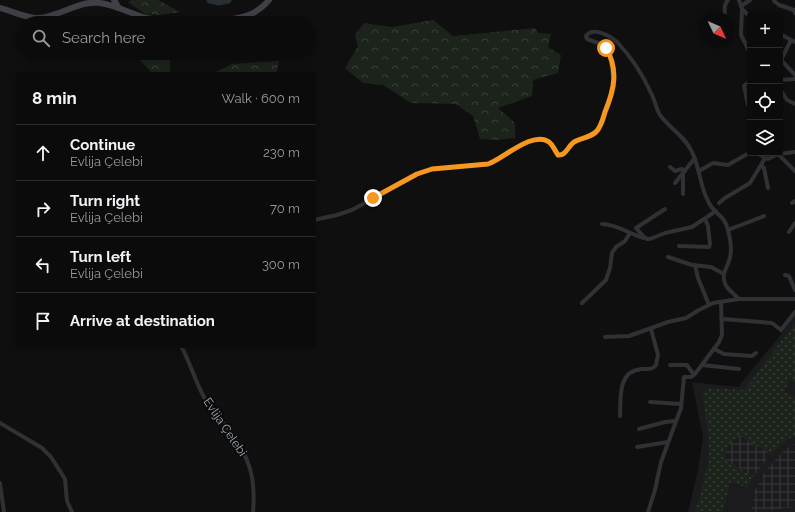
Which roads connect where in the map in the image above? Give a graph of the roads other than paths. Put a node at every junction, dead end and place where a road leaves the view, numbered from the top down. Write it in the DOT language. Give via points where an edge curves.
graph roads {
  1 [pos="114,0"];
  2 [pos="269,0"];
  3 [pos="728,0"];
  4 [pos="739,0"];
  5 [pos="750,0"];
  6 [pos="774,2"];
  7 [pos="0,8"];
  8 [pos="120,8"];
  9 [pos="742,8"];
  10 [pos="724,12"];
  11 [pos="795,13"];
  12 [pos="747,14"];
  13 [pos="28,16"];
  14 [pos="49,16"];
  15 [pos="140,16"];
  16 [pos="242,16"];
  17 [pos="783,36"];
  18 [pos="794,41"];
  19 [pos="748,48"];
  20 [pos="783,56"];
  21 [pos="783,64"];
  22 [pos="795,76"];
  23 [pos="795,79"];
  24 [pos="783,80"];
  25 [pos="747,84"];
  26 [pos="783,93"];
  27 [pos="747,100"];
  28 [pos="795,104"];
  29 [pos="794,152"];
  30 [pos="783,153"];
  31 [pos="747,154"];
  32 [pos="761,156"];
  33 [pos="772,156"];
  34 [pos="780,156"];
  35 [pos="695,158"];
  36 [pos="765,158"];
  37 [pos="788,164"];
  38 [pos="761,166"];
  39 [pos="670,167"];
  40 [pos="699,171"];
  41 [pos="795,171"];
  42 [pos="684,172"];
  43 [pos="676,183"];
  44 [pos="768,188"];
  45 [pos="683,194"];
  46 [pos="719,203"];
  47 [pos="665,209"];
  48 [pos="716,211"];
  49 [pos="764,216"];
  50 [pos="705,219"];
  51 [pos="316,220"];
  52 [pos="795,223"];
  53 [pos="602,224"];
  54 [pos="728,230"];
  55 [pos="789,232"];
  56 [pos="630,233"];
  57 [pos="647,239"];
  58 [pos="679,246"];
  59 [pos="668,257"];
  60 [pos="695,265"];
  61 [pos="724,274"];
  62 [pos="785,275"];
  63 [pos="795,290"];
  64 [pos="739,299"];
  65 [pos="795,299"];
  66 [pos="721,302"];
  67 [pos="582,303"];
  68 [pos="709,305"];
  69 [pos="795,312"];
  70 [pos="722,319"];
  71 [pos="651,329"];
  72 [pos="605,337"];
  73 [pos="183,348"];
  74 [pos="714,349"];
  75 [pos="756,353"];
  76 [pos="670,365"];
  77 [pos="702,365"];
  78 [pos="739,369"];
  79 [pos="694,375"];
  80 [pos="650,402"];
  81 [pos="681,404"];
  82 [pos="620,416"];
  83 [pos="675,421"];
  84 [pos="0,423"];
  85 [pos="639,429"];
  86 [pos="668,442"];
  87 [pos="637,447"];
  88 [pos="0,483"];
  89 [pos="4,512"];
  90 [pos="72,512"];
  91 [pos="253,512"];
  92 [pos="648,512"];
  1 -- 8 [label="main road"];
  2 -- 16 [label="main road" via="255,12"];
  3 -- 10 [label="street"];
  4 -- 9 [label="street"];
  5 -- 9 [label="street"];
  6 -- 11 [label="street" via="794,10"];
  7 -- 13 [label="main road"];
  8 -- 14 [label="main road" via="99,2 86,3"];
  8 -- 15 [label="main road"];
  9 -- 12 [label="street"];
  9 -- 19 [label="street" via="741,35"];
  17 -- 18 [label="street"];
  18 -- 20 [label="street"];
  21 -- 22 [label="street"];
  23 -- 24 [label="street"];
  25 -- 27 [label="street" via="744,86"];
  26 -- 28 [label="street"];
  29 -- 30 [label="street"];
  29 -- 37 [label="street"];
  31 -- 40 [label="street" via="728,165 713,163"];
  32 -- 36 [label="street"];
  33 -- 36 [label="street"];
  34 -- 37 [label="street"];
  35 -- 40 [label="street"];
  35 -- 42 [label="street"];
  35 -- 51 [label="street" via="688,143 659,114 642,73 623,48 600,32 589,33 587,38 601,44 610,54 614,73 610,100 598,130 590,136 574,142 561,155 556,153 548,141 530,141 488,164 432,169 417,174 352,210"];
  36 -- 38 [label="street"];
  37 -- 41 [label="street"];
  38 -- 44 [label="street" via="764,168"];
  38 -- 46 [label="street" via="750,183"];
  39 -- 42 [label="street" via="675,171 682,169"];
  40 -- 48 [label="street" via="709,204"];
  42 -- 43 [label="street"];
  42 -- 45 [label="street"];
  47 -- 57 [label="street" via="636,228"];
  48 -- 50 [label="street"];
  48 -- 54 [label="street" via="723,218"];
  49 -- 54 [label="street"];
  50 -- 57 [label="street" via="692,227"];
  50 -- 58 [label="street" via="709,247"];
  52 -- 55 [label="street"];
  53 -- 56 [label="street" via="613,225"];
  54 -- 61 [label="street" via="731,256"];
  56 -- 57 [label="street"];
  56 -- 67 [label="street" via="612,253 606,280"];
  59 -- 60 [label="street"];
  60 -- 61 [label="street" via="711,267"];
  60 -- 68 [label="street"];
  61 -- 64 [label="street" via="727,287"];
  62 -- 63 [label="street" via="789,276"];
  64 -- 65 [label="street"];
  64 -- 66 [label="street"];
  66 -- 68 [label="street"];
  66 -- 70 [label="street"];
  68 -- 71 [label="street" via="686,318"];
  69 -- 70 [label="street" via="781,330 772,323"];
  70 -- 74 [label="street" via="722,336"];
  71 -- 72 [label="street" via="627,336"];
  71 -- 82 [label="street" via="658,355 656,365 650,370 630,373 625,377 620,399"];
  73 -- 91 [label="street, Evlija Çelebi" via="204,398 234,438 251,468"];
  74 -- 75 [label="street" via="724,354 752,356"];
  74 -- 77 [label="street"];
  76 -- 79 [label="street" via="687,365"];
  77 -- 78 [label="street"];
  77 -- 79 [label="street"];
  79 -- 81 [label="street" via="684,377"];
  80 -- 81 [label="street"];
  81 -- 83 [label="street"];
  83 -- 85 [label="street"];
  83 -- 86 [label="street"];
  84 -- 90 [label="street" via="42,448 51,457 65,479 67,501"];
  86 -- 87 [label="street"];
  86 -- 92 [label="street"];
  88 -- 89 [label="street"];
}
